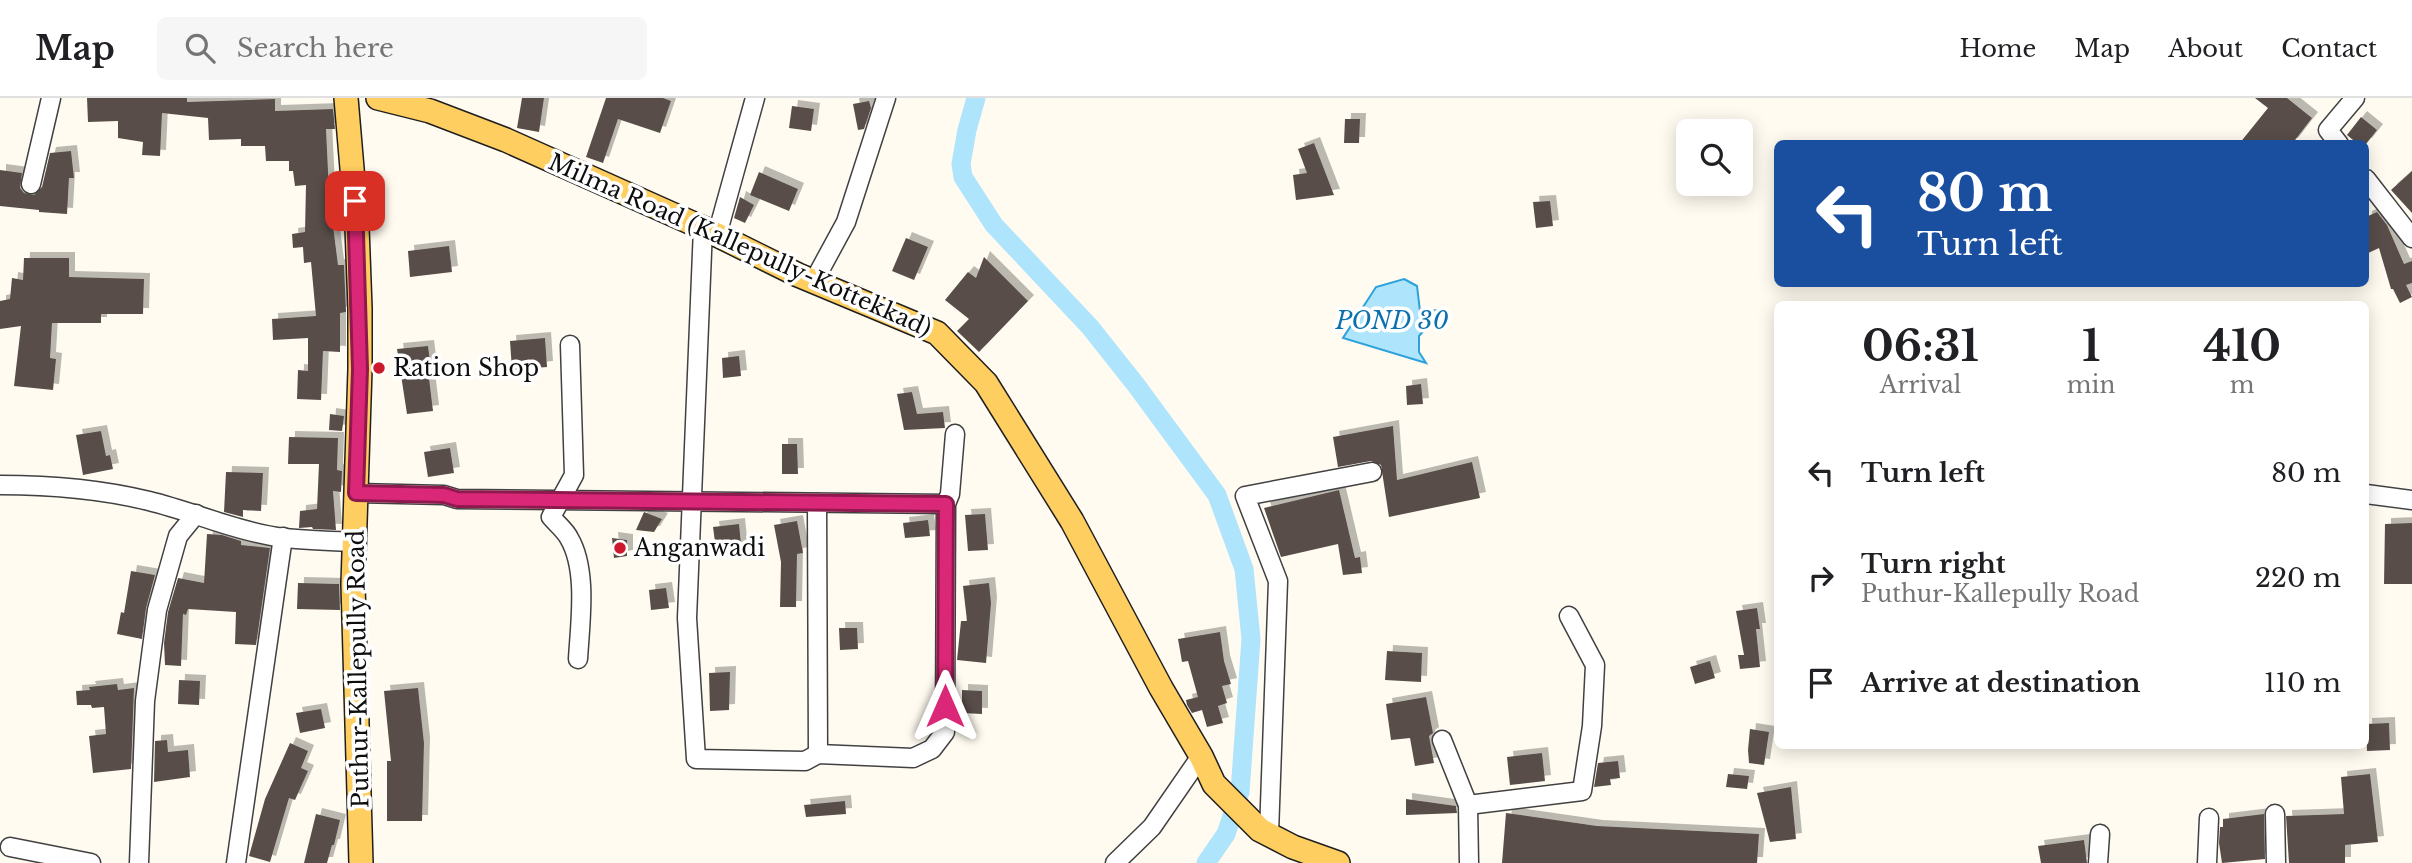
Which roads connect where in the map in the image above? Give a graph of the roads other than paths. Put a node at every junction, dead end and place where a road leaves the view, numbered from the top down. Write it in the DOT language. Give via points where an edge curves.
graph roads {
  1 [pos="51,98"];
  2 [pos="346,98"];
  3 [pos="378,98"];
  4 [pos="755,98"];
  5 [pos="886,98"];
  6 [pos="2355,98"];
  7 [pos="2336,140"];
  8 [pos="2369,183"];
  9 [pos="31,184"];
  10 [pos="710,232"];
  11 [pos="2412,238"];
  12 [pos="814,281"];
  13 [pos="570,345"];
  14 [pos="955,434"];
  15 [pos="1372,472"];
  16 [pos="0,485"];
  17 [pos="356,493"];
  18 [pos="2369,494"];
  19 [pos="561,500"];
  20 [pos="692,500"];
  21 [pos="2412,500"];
  22 [pos="817,503"];
  23 [pos="946,504"];
  24 [pos="196,514"];
  25 [pos="283,537"];
  26 [pos="354,542"];
  27 [pos="1569,616"];
  28 [pos="578,659"];
  29 [pos="1442,740"];
  30 [pos="818,754"];
  31 [pos="1201,756"];
  32 [pos="1468,805"];
  33 [pos="2275,814"];
  34 [pos="2209,818"];
  35 [pos="1265,832"];
  36 [pos="2100,834"];
  37 [pos="10,847"];
  38 [pos="91,863"];
  39 [pos="139,863"];
  40 [pos="236,863"];
  41 [pos="361,863"];
  42 [pos="1115,863"];
  43 [pos="1338,863"];
  44 [pos="1469,863"];
  45 [pos="2098,863"];
  46 [pos="2207,863"];
  47 [pos="2276,863"];
  1 -- 9 [label="street"];
  2 -- 17 [label="main road, Puthur-Kallepully Road" via="358,227"];
  3 -- 10 [label="main road, Milma Road (Kallepully-Kottekkad)" via="430,111 506,140"];
  4 -- 10 [label="street"];
  5 -- 12 [label="street" via="846,222"];
  6 -- 7 [label="street" via="2328,130"];
  8 -- 11 [label="street"];
  10 -- 12 [label="main road, Milma Road (Kallepully-Kottekkad)"];
  10 -- 20 [label="street"];
  12 -- 31 [label="main road, Milma Road (Kallepully-Kottekkad)" via="937,333 986,383 1072,521"];
  13 -- 19 [label="street" via="574,475"];
  14 -- 23 [label="street"];
  15 -- 35 [label="street" via="1245,496 1278,582"];
  16 -- 24 [label="street" via="103,492"];
  17 -- 19 [label="street"];
  17 -- 26 [label="main road, Puthur-Kallepully Road"];
  18 -- 21 [label="street"];
  19 -- 20 [label="street"];
  19 -- 28 [label="street" via="551,517 569,537 578,559"];
  20 -- 22 [label="street"];
  20 -- 30 [label="street" via="687,618 696,759 805,761"];
  22 -- 23 [label="street"];
  22 -- 30 [label="street"];
  23 -- 30 [label="street" via="945,732 932,749 913,758"];
  24 -- 25 [label="street"];
  24 -- 39 [label="street" via="178,537 158,610 145,701"];
  25 -- 26 [label="street"];
  25 -- 40 [label="street"];
  26 -- 41 [label="main road, Puthur-Kallepully Road"];
  27 -- 32 [label="street" via="1595,665 1582,791"];
  29 -- 32 [label="street"];
  31 -- 35 [label="main road, Milma Road (Kallepully-Kottekkad)" via="1214,784"];
  31 -- 42 [label="street" via="1152,827"];
  32 -- 44 [label="street"];
  33 -- 47 [label="street"];
  34 -- 46 [label="street"];
  35 -- 43 [label="main road, Milma Road (Kallepully-Kottekkad)"];
  36 -- 45 [label="street"];
  37 -- 38 [label="street"];
}
